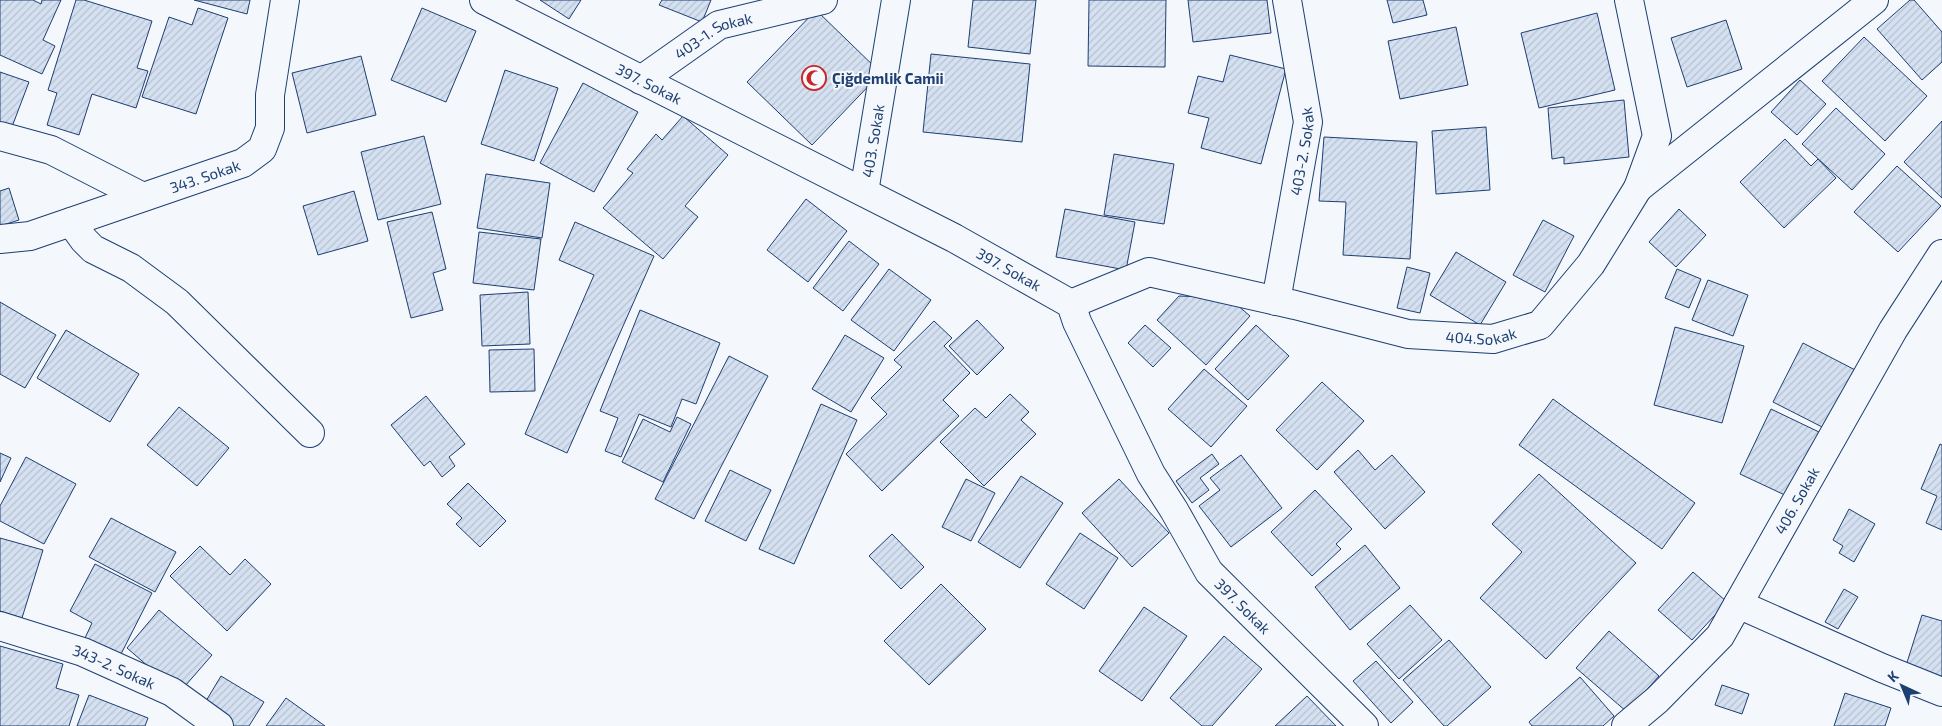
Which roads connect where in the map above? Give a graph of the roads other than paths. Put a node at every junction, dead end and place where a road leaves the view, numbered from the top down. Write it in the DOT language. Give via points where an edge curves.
graph roads {
  1 [pos="285,0"];
  2 [pos="484,0"];
  3 [pos="823,0"];
  4 [pos="896,0"];
  5 [pos="1286,0"];
  6 [pos="1629,0"];
  7 [pos="1874,0"];
  8 [pos="641,80"];
  9 [pos="0,136"];
  10 [pos="1638,188"];
  11 [pos="864,192"];
  12 [pos="143,197"];
  13 [pos="71,222"];
  14 [pos="0,239"];
  15 [pos="1942,254"];
  16 [pos="1276,301"];
  17 [pos="1071,304"];
  18 [pos="310,433"];
  19 [pos="1738,604"];
  20 [pos="0,626"];
  21 [pos="1942,692"];
  22 [pos="219,726"];
  23 [pos="1364,726"];
  24 [pos="1626,726"];
  1 -- 12 [label="street, 343. Sokak" via="270,95 270,128 262,149 243,163"];
  2 -- 8 [label="street, 397. Sokak"];
  3 -- 8 [label="street, 403-1. Sokak" via="719,25"];
  4 -- 11 [label="street, 403. Sokak"];
  5 -- 16 [label="street, 403-2. Sokak" via="1308,122"];
  6 -- 10 [label="street, 404.Sokak" via="1657,136"];
  7 -- 10 [label="street"];
  8 -- 11 [label="street, 397. Sokak"];
  9 -- 12 [label="street" via="51,150"];
  10 -- 16 [label="street, 404.Sokak" via="1591,264 1540,325 1493,339 1408,334"];
  11 -- 17 [label="street, 397. Sokak"];
  12 -- 13 [label="street, 343. Sokak"];
  13 -- 14 [label="street, 343. Sokak" via="30,236"];
  13 -- 18 [label="street" via="93,249 131,268 176,302"];
  15 -- 19 [label="street, 406. Sokak" via="1893,330"];
  16 -- 17 [label="street, 404.Sokak" via="1149,272"];
  17 -- 23 [label="street, 397. Sokak" via="1152,474 1209,572"];
  19 -- 21 [label="street"];
  19 -- 24 [label="street, 406. Sokak" via="1720,636 1657,700"];
  20 -- 22 [label="street, 343-2. Sokak" via="83,652 172,692"];
}
